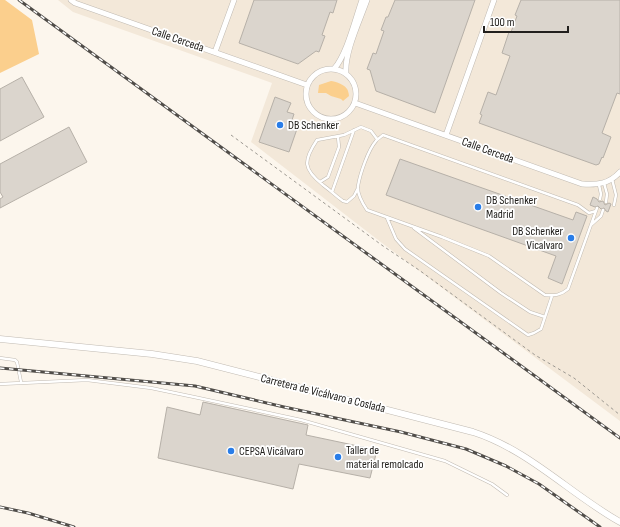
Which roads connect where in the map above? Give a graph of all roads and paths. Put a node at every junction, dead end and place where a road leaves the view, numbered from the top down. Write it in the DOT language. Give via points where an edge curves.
graph roads {
  1 [pos="71,0"];
  2 [pos="234,0"];
  3 [pos="362,0"];
  4 [pos="367,0"];
  5 [pos="494,0"];
  6 [pos="215,52"];
  7 [pos="334,69"];
  8 [pos="346,74"];
  9 [pos="307,85"];
  10 [pos="355,103"];
  11 [pos="354,130"];
  12 [pos="231,134"];
  13 [pos="446,135"];
  14 [pos="338,137"];
  15 [pos="377,139"];
  16 [pos="620,172"];
  17 [pos="611,178"];
  18 [pos="320,182"];
  19 [pos="602,184"];
  20 [pos="358,187"];
  21 [pos="332,192"];
  22 [pos="600,200"];
  23 [pos="606,202"];
  24 [pos="614,205"];
  25 [pos="597,208"];
  26 [pos="603,210"];
  27 [pos="596,211"];
  28 [pos="387,217"];
  29 [pos="410,226"];
  30 [pos="590,226"];
  31 [pos="552,296"];
  32 [pos="545,317"];
  33 [pos="0,339"];
  34 [pos="0,358"];
  35 [pos="21,382"];
  36 [pos="0,384"];
  37 [pos="620,415"];
  38 [pos="507,496"];
  39 [pos="620,522"];
  1 -- 6 [label="street, Calle Cerceda"];
  2 -- 6 [label="street"];
  3 -- 7 [label="street" via="343,54"];
  4 -- 8 [label="street" via="347,56"];
  5 -- 13 [label="street"];
  6 -- 9 [label="street, Calle Cerceda"];
  7 -- 8 [label="street"];
  7 -- 9 [label="street" via="318,72"];
  8 -- 10 [label="street" via="355,87"];
  9 -- 10 [label="street" via="306,101 311,111 320,117 330,120 340,118 349,112"];
  10 -- 13 [label="street, Calle Cerceda"];
  11 -- 14 [label="lane"];
  11 -- 15 [label="lane" via="365,128"];
  11 -- 21 [label="lane"];
  12 -- 37 [label="path" via="535,355 574,378"];
  13 -- 19 [label="street, Calle Cerceda" via="582,184"];
  14 -- 18 [label="lane" via="339,147 328,177"];
  14 -- 18 [label="lane" via="317,140 309,156 307,164 310,174"];
  15 -- 20 [label="lane" via="364,166"];
  15 -- 27 [label="lane" via="383,135 391,137 578,205 589,212"];
  16 -- 17 [label="street"];
  17 -- 19 [label="street"];
  17 -- 24 [label="lane" via="616,195"];
  18 -- 21 [label="lane"];
  19 -- 22 [label="lane"];
  19 -- 23 [label="lane" via="607,194"];
  20 -- 21 [label="lane" via="354,196 347,202"];
  20 -- 28 [label="lane" via="367,210"];
  25 -- 27 [label="lane"];
  26 -- 30 [label="lane" via="601,216"];
  27 -- 30 [label="lane"];
  28 -- 29 [label="lane"];
  28 -- 32 [label="lane" via="396,239 405,249 520,330 528,335 534,333 541,329"];
  29 -- 31 [label="lane" via="489,256 546,296"];
  29 -- 32 [label="lane" via="501,293 530,312"];
  30 -- 31 [label="lane" via="568,289 563,294"];
  31 -- 32 [label="lane"];
  33 -- 39 [label="street, Carretera de Vicálvaro a Coslada" via="197,361 485,435 528,459"];
  34 -- 35 [label="lane" via="17,362"];
  35 -- 36 [label="lane"];
  35 -- 38 [label="lane" via="87,380 150,388 302,420 445,461 492,484"];
}
